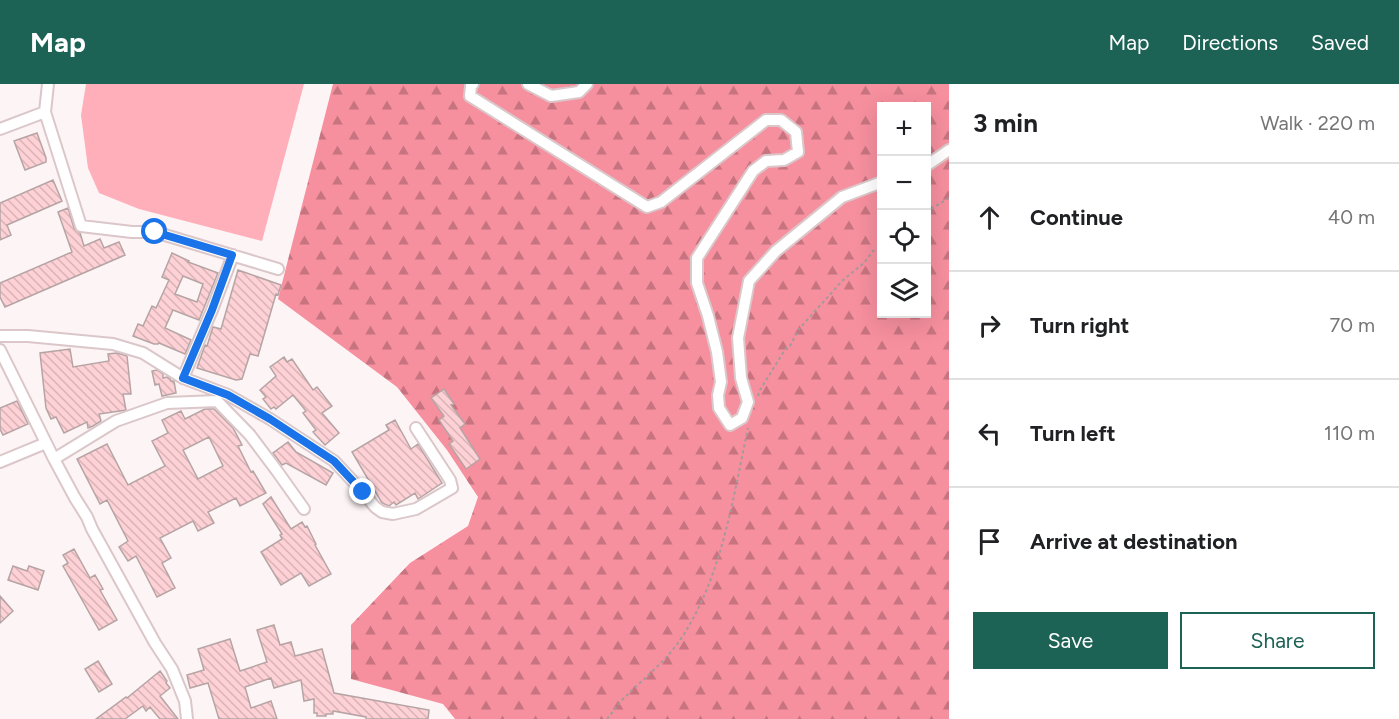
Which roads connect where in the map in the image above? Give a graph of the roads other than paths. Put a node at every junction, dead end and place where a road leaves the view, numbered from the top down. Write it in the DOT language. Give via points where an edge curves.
graph roads {
  1 [pos="48,84"];
  2 [pos="473,84"];
  3 [pos="528,84"];
  4 [pos="587,84"];
  5 [pos="45,112"];
  6 [pos="0,129"];
  7 [pos="949,150"];
  8 [pos="931,163"];
  9 [pos="877,184"];
  10 [pos="232,255"];
  11 [pos="279,269"];
  12 [pos="0,336"];
  13 [pos="0,350"];
  14 [pos="183,378"];
  15 [pos="416,428"];
  16 [pos="46,443"];
  17 [pos="54,459"];
  18 [pos="0,462"];
  19 [pos="303,509"];
  20 [pos="187,719"];
  1 -- 5 [label="street"];
  2 -- 9 [label="street" via="470,96 647,207 661,202 766,120 781,120 796,132 798,152 784,160 766,161 753,171 697,258 697,283 722,382 719,408 730,425 742,418 748,402 741,378 738,338 748,281 776,251 842,197"];
  3 -- 4 [label="street" via="551,96 579,92"];
  5 -- 6 [label="street"];
  5 -- 10 [label="street" via="81,225 155,232"];
  7 -- 8 [label="street"];
  10 -- 11 [label="street"];
  10 -- 14 [label="street"];
  12 -- 14 [label="street" via="113,344 143,353"];
  13 -- 16 [label="street"];
  14 -- 15 [label="street" via="228,395 334,461 382,512 416,509 452,488"];
  16 -- 17 [label="street"];
  16 -- 18 [label="street"];
  17 -- 19 [label="street" via="116,421 167,403 217,401 250,435"];
  17 -- 20 [label="street" via="172,669 185,700"];
}
